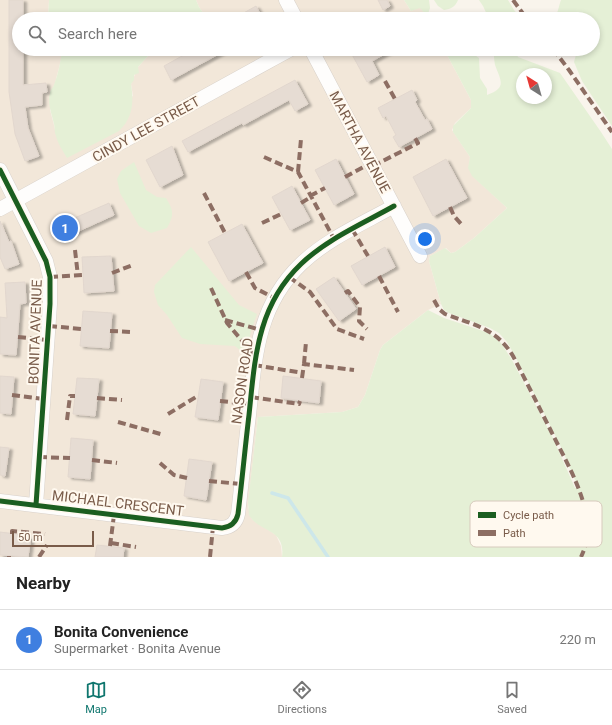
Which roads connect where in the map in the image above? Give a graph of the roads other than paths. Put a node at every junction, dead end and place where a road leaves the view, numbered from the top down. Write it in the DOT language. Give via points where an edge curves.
graph roads {
  1 [pos="286,0"];
  2 [pos="292,12"];
  3 [pos="278,56"];
  4 [pos="315,56"];
  5 [pos="0,170"];
  6 [pos="16,201"];
  7 [pos="394,206"];
  8 [pos="0,209"];
  9 [pos="420,256"];
  10 [pos="0,501"];
  11 [pos="36,505"];
  12 [pos="232,525"];
  1 -- 2 [label="street"];
  3 -- 6 [label="street, CINDY LEE STREET"];
  4 -- 7 [label="street, MARTHA AVENUE"];
  5 -- 6 [label="street, BONITA AVENUE"];
  6 -- 8 [label="street, CINDY LEE STREET"];
  6 -- 11 [label="street, BONITA AVENUE" via="46,261 50,283"];
  7 -- 9 [label="street, MARTHA AVENUE"];
  7 -- 12 [label="street, NASON ROAD" via="314,253 289,277 272,303 261,330 256,353 238,514"];
  10 -- 11 [label="street, MICHAEL CRESCENT"];
  11 -- 12 [label="street, MICHAEL CRESCENT" via="222,528"];
}
